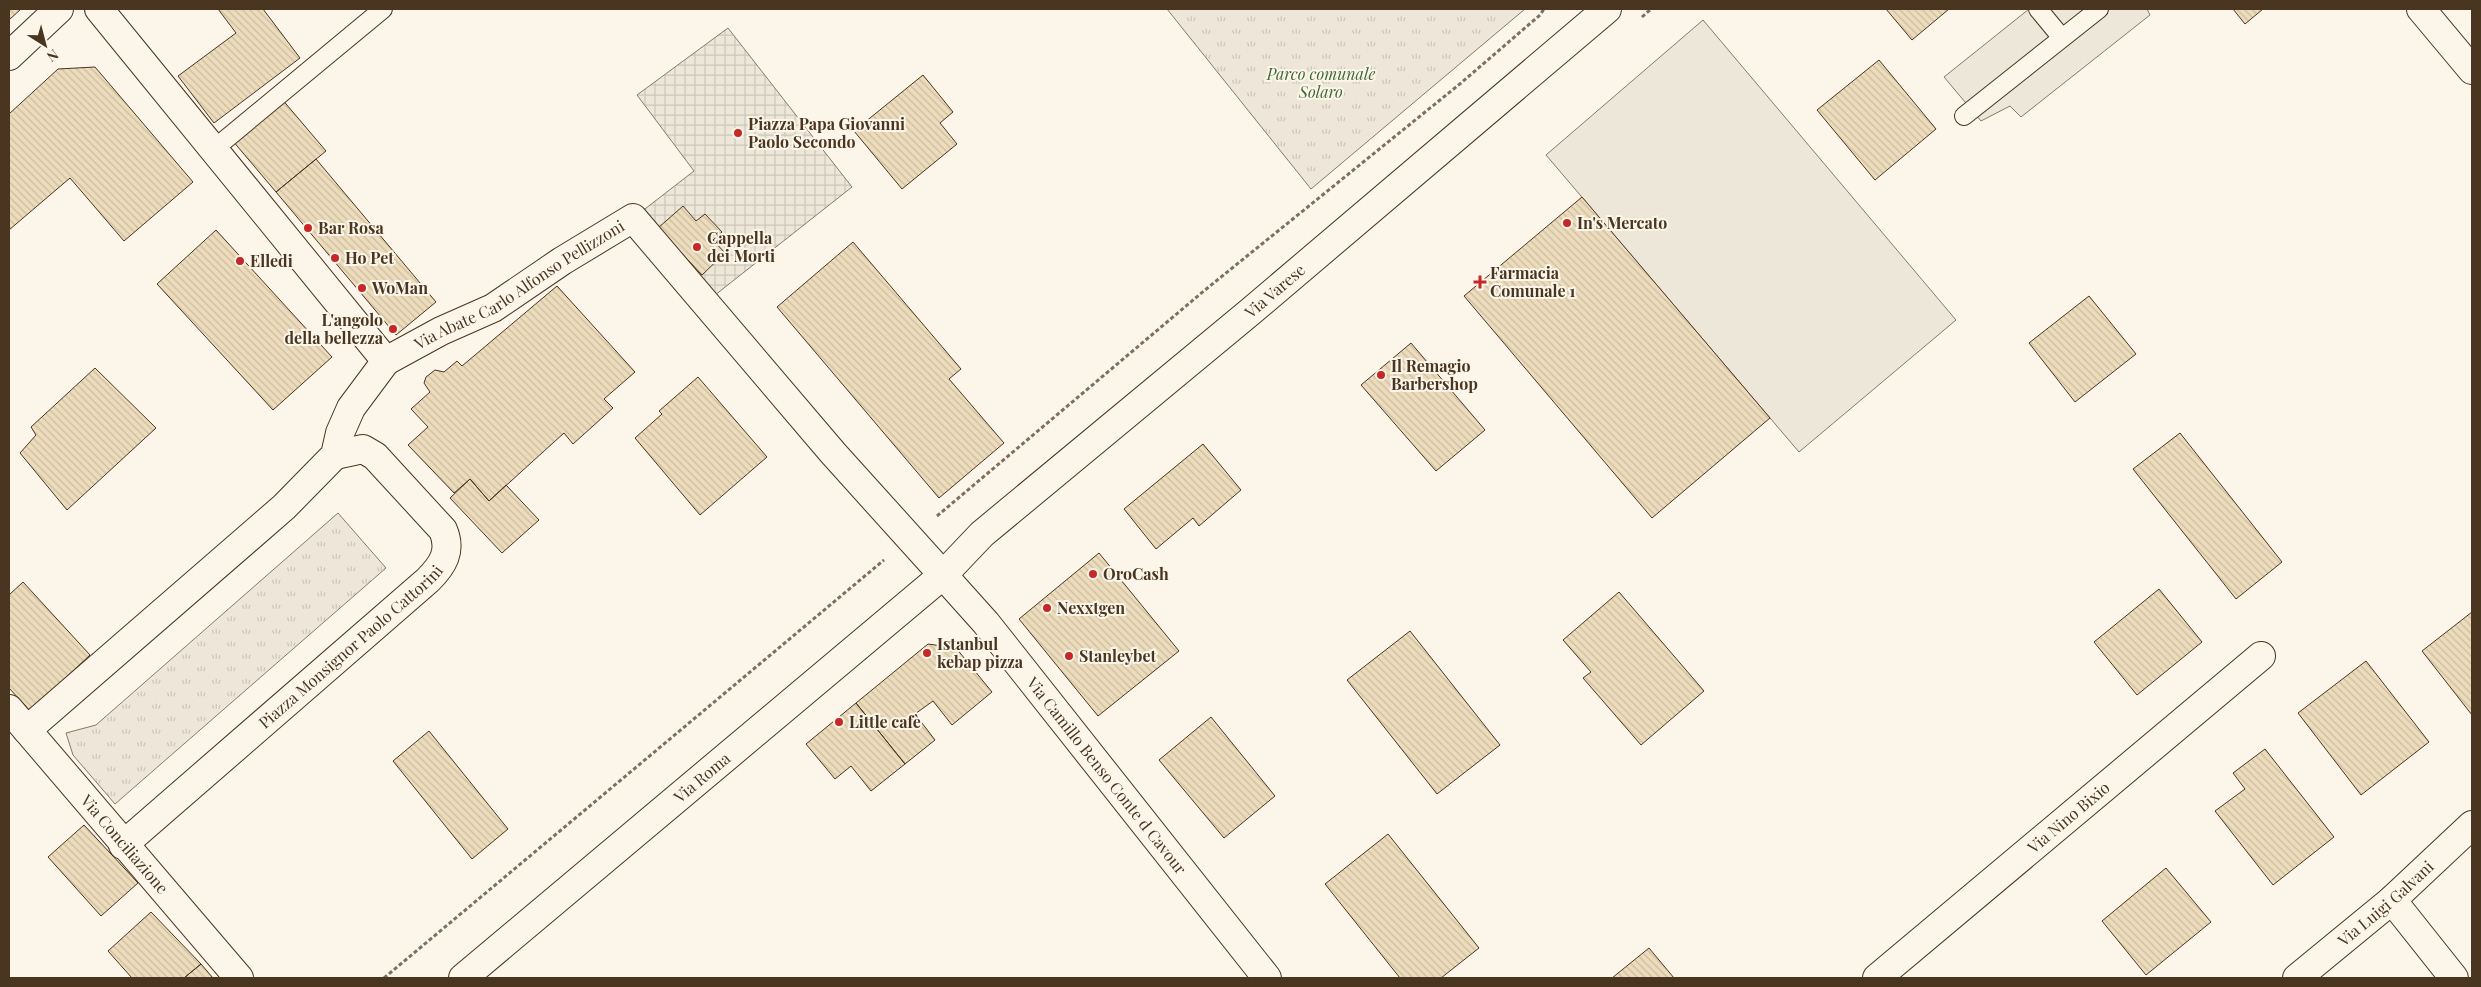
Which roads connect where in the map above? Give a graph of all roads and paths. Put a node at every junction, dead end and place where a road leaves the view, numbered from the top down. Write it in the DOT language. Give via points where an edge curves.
graph roads {
  1 [pos="59,9"];
  2 [pos="99,9"];
  3 [pos="383,9"];
  4 [pos="1544,9"];
  5 [pos="1607,9"];
  6 [pos="2038,9"];
  7 [pos="2099,9"];
  8 [pos="2421,9"];
  9 [pos="2062,38"];
  10 [pos="9,56"];
  11 [pos="2472,70"];
  12 [pos="1964,116"];
  13 [pos="214,150"];
  14 [pos="386,361"];
  15 [pos="335,455"];
  16 [pos="911,538"];
  17 [pos="943,575"];
  18 [pos="2261,656"];
  19 [pos="9,709"];
  20 [pos="27,730"];
  21 [pos="2472,825"];
  22 [pos="123,845"];
  23 [pos="2392,900"];
  24 [pos="239,978"];
  25 [pos="384,978"];
  26 [pos="463,978"];
  27 [pos="1268,978"];
  28 [pos="1877,978"];
  29 [pos="2297,978"];
  30 [pos="2454,978"];
  1 -- 10 [label="street"];
  2 -- 13 [label="street"];
  3 -- 13 [label="lane"];
  4 -- 16 [label="path" via="1461,84 1206,290"];
  5 -- 17 [label="street, Via Varese" via="988,530"];
  6 -- 9 [label="lane"];
  7 -- 9 [label="lane"];
  8 -- 11 [label="street"];
  9 -- 12 [label="lane"];
  13 -- 14 [label="street"];
  14 -- 15 [label="street" via="351,408"];
  14 -- 16 [label="street, Via Abate Carlo Alfonso Pellizzoni" via="493,308 633,218"];
  15 -- 20 [label="street" via="284,507"];
  15 -- 22 [label="street, Piazza Monsignor Paolo Cattorini" via="363,448 375,456 443,530 448,541 446,557 428,580"];
  16 -- 17 [label="street, Via Abate Carlo Alfonso Pellizzoni"];
  16 -- 25 [label="path"];
  17 -- 26 [label="street, Via Roma"];
  17 -- 27 [label="street, Via Camillo Benso Conte d Cavour" via="986,622"];
  18 -- 28 [label="street, Via Nino Bixio"];
  19 -- 20 [label="street, Via Conciliazione"];
  20 -- 22 [label="street, Via Conciliazione"];
  21 -- 23 [label="street, Via Luigi Galvani"];
  22 -- 24 [label="street, Via Conciliazione"];
  23 -- 29 [label="street, Via Luigi Galvani"];
  23 -- 30 [label="street"];
}
